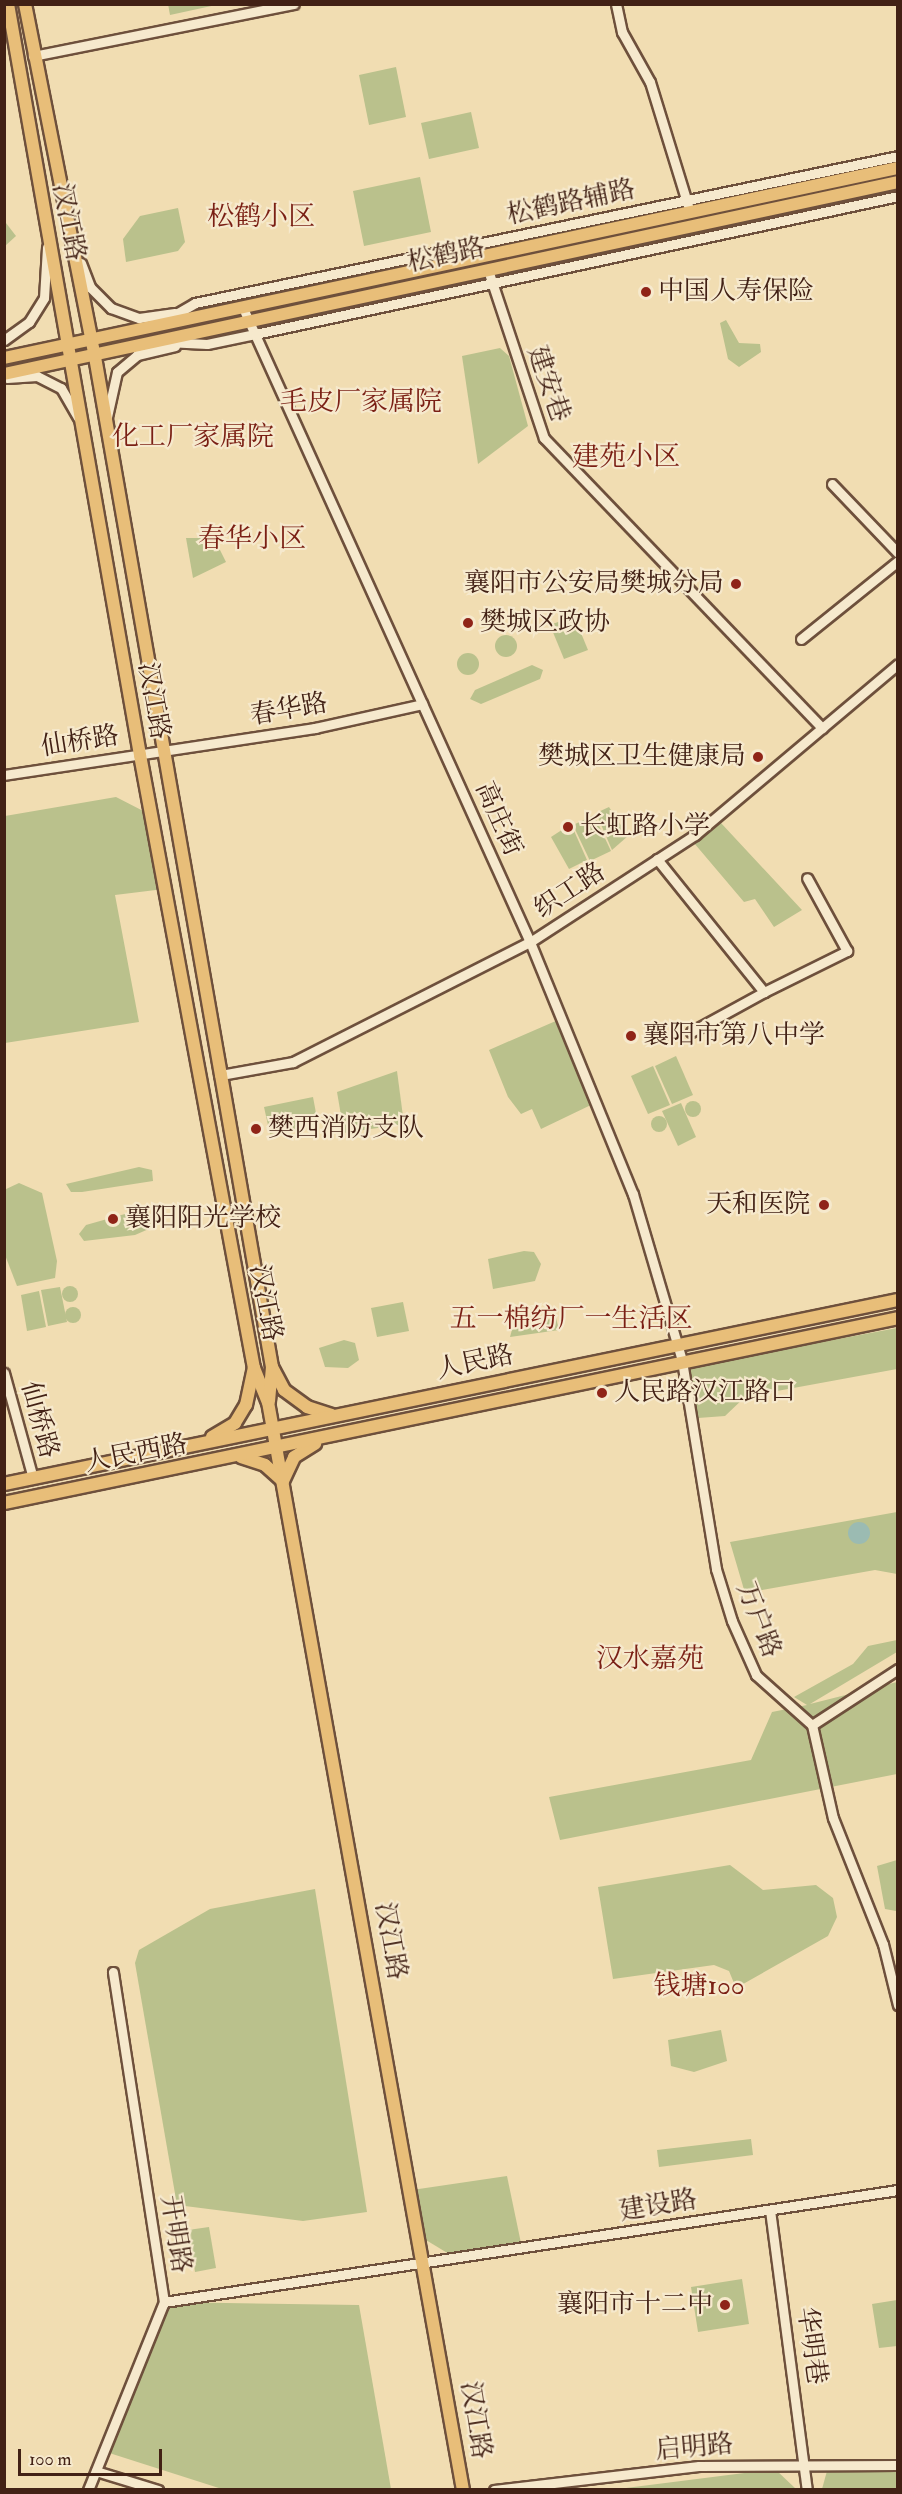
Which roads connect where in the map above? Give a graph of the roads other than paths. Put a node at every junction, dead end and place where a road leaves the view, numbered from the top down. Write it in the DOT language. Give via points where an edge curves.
graph roads {
  1 [pos="8,4"];
  2 [pos="25,4"];
  3 [pos="294,4"];
  4 [pos="616,4"];
  5 [pos="8,21"];
  6 [pos="33,56"];
  7 [pos="897,156"];
  8 [pos="897,168"];
  9 [pos="897,182"];
  10 [pos="757,192"];
  11 [pos="897,196"];
  12 [pos="689,206"];
  13 [pos="759,212"];
  14 [pos="762,226"];
  15 [pos="691,227"];
  16 [pos="69,231"];
  17 [pos="517,235"];
  18 [pos="48,238"];
  19 [pos="695,241"];
  20 [pos="519,249"];
  21 [pos="488,270"];
  22 [pos="302,280"];
  23 [pos="493,286"];
  24 [pos="305,295"];
  25 [pos="243,308"];
  26 [pos="180,312"];
  27 [pos="249,321"];
  28 [pos="154,327"];
  29 [pos="255,334"];
  30 [pos="4,340"];
  31 [pos="91,341"];
  32 [pos="158,342"];
  33 [pos="186,343"];
  34 [pos="69,345"];
  35 [pos="95,357"];
  36 [pos="4,358"];
  37 [pos="72,361"];
  38 [pos="4,376"];
  39 [pos="106,423"];
  40 [pos="83,427"];
  41 [pos="832,484"];
  42 [pos="897,553"];
  43 [pos="897,561"];
  44 [pos="801,639"];
  45 [pos="897,664"];
  46 [pos="422,704"];
  47 [pos="822,728"];
  48 [pos="161,752"];
  49 [pos="140,755"];
  50 [pos="4,775"];
  51 [pos="657,859"];
  52 [pos="807,878"];
  53 [pos="530,942"];
  54 [pos="764,992"];
  55 [pos="692,1032"];
  56 [pos="221,1075"];
  57 [pos="897,1300"];
  58 [pos="897,1318"];
  59 [pos="677,1343"];
  60 [pos="682,1361"];
  61 [pos="272,1367"];
  62 [pos="254,1368"];
  63 [pos="4,1373"];
  64 [pos="268,1402"];
  65 [pos="333,1416"];
  66 [pos="273,1429"];
  67 [pos="323,1439"];
  68 [pos="204,1442"];
  69 [pos="277,1450"];
  70 [pos="240,1457"];
  71 [pos="33,1478"];
  72 [pos="283,1481"];
  73 [pos="4,1484"];
  74 [pos="4,1503"];
  75 [pos="897,1668"];
  76 [pos="812,1725"];
  77 [pos="113,1972"];
  78 [pos="897,2005"];
  79 [pos="897,2190"];
  80 [pos="770,2210"];
  81 [pos="426,2263"];
  82 [pos="164,2302"];
  83 [pos="802,2462"];
  84 [pos="897,2465"];
  85 [pos="96,2471"];
  86 [pos="88,2490"];
  87 [pos="158,2490"];
  88 [pos="463,2490"];
  89 [pos="494,2490"];
  90 [pos="807,2490"];
  1 -- 5 [label="main road, 汉江路"];
  2 -- 6 [label="main road, 汉江路"];
  3 -- 6 [label="street"];
  4 -- 12 [label="street" via="622,32 650,82"];
  5 -- 18 [label="main road, 汉江路"];
  6 -- 16 [label="main road, 汉江路"];
  7 -- 10 [label="street"];
  8 -- 10 [label="main road, 松鹤路"];
  9 -- 13 [label="main road, 松鹤路"];
  10 -- 12 [label="main road, 松鹤路"];
  11 -- 14 [label="street"];
  12 -- 17 [label="street, 松鹤路辅路"];
  12 -- 20 [label="main road, 松鹤路"];
  13 -- 14 [label="street"];
  13 -- 15 [label="main road, 松鹤路"];
  14 -- 19 [label="street"];
  15 -- 19 [label="street"];
  15 -- 21 [label="main road, 松鹤路"];
  16 -- 26 [label="street" via="90,288 111,308 139,318"];
  16 -- 31 [label="main road, 汉江路"];
  17 -- 20 [label="street"];
  17 -- 22 [label="street, 松鹤路辅路"];
  18 -- 30 [label="street" via="44,298 29,322"];
  18 -- 34 [label="main road, 汉江路"];
  19 -- 23 [label="street"];
  20 -- 24 [label="main road, 松鹤路"];
  21 -- 23 [label="street, 建安巷"];
  21 -- 27 [label="main road, 松鹤路"];
  22 -- 24 [label="street"];
  22 -- 26 [label="street, 松鹤路辅路" via="195,303"];
  23 -- 29 [label="street"];
  23 -- 47 [label="street, 建安巷" via="544,438"];
  24 -- 25 [label="main road, 松鹤路"];
  25 -- 27 [label="street, 高庄街"];
  25 -- 28 [label="main road, 松鹤路"];
  26 -- 28 [label="street, 松鹤路辅路"];
  27 -- 29 [label="street, 高庄街"];
  27 -- 32 [label="main road, 松鹤路"];
  28 -- 31 [label="main road, 松鹤路"];
  29 -- 33 [label="street"];
  29 -- 46 [label="street, 高庄街"];
  31 -- 34 [label="main road, 松鹤路"];
  31 -- 35 [label="main road, 汉江路"];
  32 -- 33 [label="street"];
  32 -- 35 [label="main road, 松鹤路"];
  33 -- 39 [label="street" via="137,355 117,372"];
  34 -- 36 [label="main road, 松鹤路"];
  34 -- 37 [label="main road, 汉江路"];
  35 -- 37 [label="main road, 松鹤路"];
  35 -- 39 [label="main road, 汉江路"];
  37 -- 38 [label="main road, 松鹤路"];
  37 -- 40 [label="main road, 汉江路"];
  38 -- 40 [label="street" via="37,376 61,388"];
  39 -- 48 [label="main road, 汉江路"];
  40 -- 49 [label="main road, 汉江路"];
  41 -- 42 [label="street"];
  43 -- 44 [label="street"];
  45 -- 47 [label="street, 织工路"];
  46 -- 48 [label="street, 春华路" via="315,728"];
  46 -- 53 [label="street, 高庄街"];
  47 -- 51 [label="street, 织工路" via="695,835"];
  48 -- 49 [label="street, 仙桥路"];
  48 -- 56 [label="main road, 汉江路"];
  49 -- 50 [label="street, 仙桥路"];
  49 -- 62 [label="main road, 汉江路"];
  51 -- 53 [label="street, 织工路"];
  51 -- 54 [label="street"];
  52 -- 54 [label="street" via="847,951"];
  53 -- 56 [label="street, 织工路" via="293,1062"];
  53 -- 59 [label="street, 高庄街" via="633,1194"];
  54 -- 55 [label="street"];
  56 -- 61 [label="main road, 汉江路"];
  57 -- 59 [label="main road, 人民路"];
  58 -- 60 [label="main road, 人民路"];
  59 -- 60 [label="street, 高庄街"];
  59 -- 65 [label="main road, 人民路"];
  60 -- 67 [label="main road, 人民路"];
  60 -- 76 [label="street, 万户路" via="716,1569 732,1621 756,1675"];
  61 -- 64 [label="main road, 汉江路"];
  61 -- 65 [label="main road" via="284,1390 307,1407"];
  62 -- 64 [label="main road, 汉江路"];
  62 -- 68 [label="main road" via="246,1405 235,1423"];
  63 -- 71 [label="street, 仙桥路"];
  64 -- 66 [label="main road, 汉江路"];
  65 -- 66 [label="main road, 人民路"];
  66 -- 68 [label="main road, 人民西路"];
  66 -- 69 [label="main road, 汉江路"];
  67 -- 69 [label="main road, 人民路"];
  67 -- 72 [label="main road" via="294,1457"];
  68 -- 71 [label="main road, 人民西路"];
  69 -- 70 [label="main road, 人民西路"];
  69 -- 72 [label="main road, 汉江路"];
  70 -- 72 [label="main road" via="265,1465"];
  70 -- 74 [label="main road, 人民西路"];
  71 -- 73 [label="main road, 人民西路"];
  72 -- 81 [label="main road, 汉江路"];
  75 -- 76 [label="street"];
  76 -- 78 [label="street" via="833,1818 883,1944"];
  77 -- 82 [label="street, 开明路"];
  79 -- 80 [label="street, 建设路"];
  80 -- 81 [label="street, 建设路"];
  80 -- 83 [label="street, 华明巷" via="798,2394"];
  81 -- 82 [label="street, 建设路"];
  81 -- 88 [label="main road, 汉江路"];
  82 -- 85 [label="street, 开明路"];
  83 -- 84 [label="street, 启明路"];
  83 -- 89 [label="street, 启明路" via="699,2466"];
  83 -- 90 [label="street, 华明巷"];
  85 -- 86 [label="street, 开明路"];
  85 -- 87 [label="street"];
}
